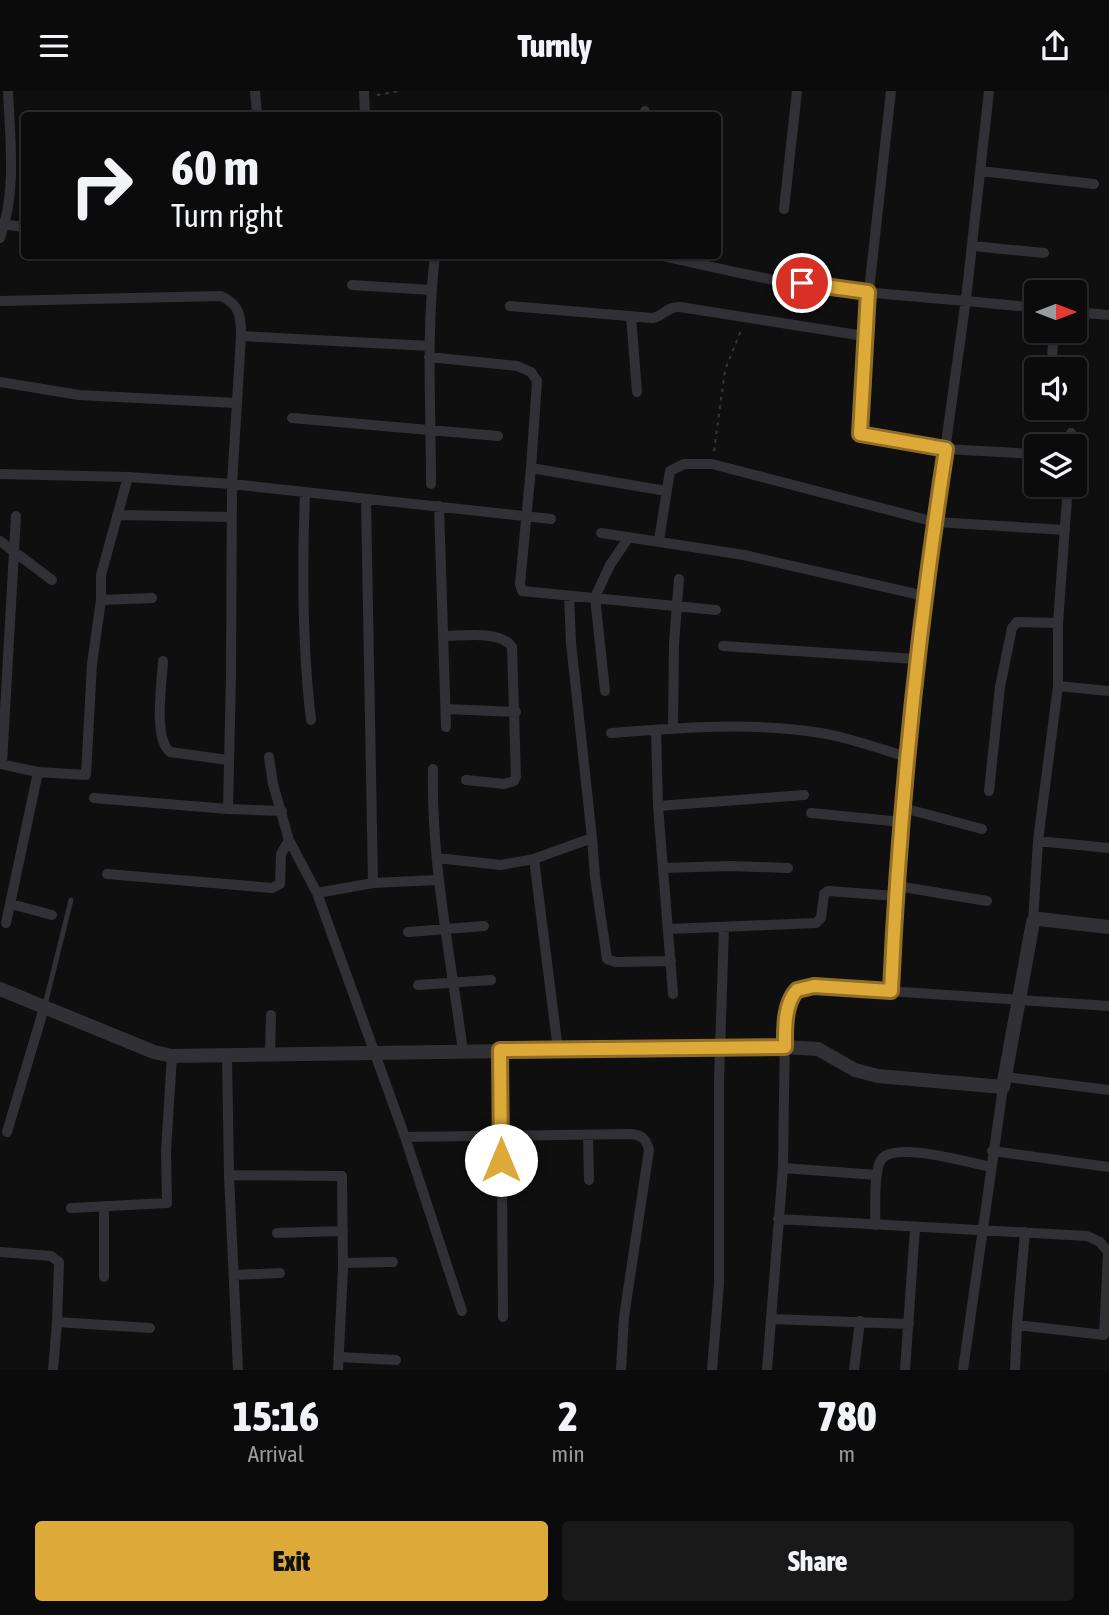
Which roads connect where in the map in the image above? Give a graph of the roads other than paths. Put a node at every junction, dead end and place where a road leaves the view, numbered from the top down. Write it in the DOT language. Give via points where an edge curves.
graph roads {
  1 [pos="8,91"];
  2 [pos="255,91"];
  3 [pos="364,91"];
  4 [pos="797,91"];
  5 [pos="891,91"];
  6 [pos="989,91"];
  7 [pos="257,112"];
  8 [pos="365,112"];
  9 [pos="5,148"];
  10 [pos="21,162"];
  11 [pos="12,163"];
  12 [pos="980,171"];
  13 [pos="1094,184"];
  14 [pos="784,209"];
  15 [pos="2,224"];
  16 [pos="21,227"];
  17 [pos="0,238"];
  18 [pos="972,246"];
  19 [pos="1044,253"];
  20 [pos="435,259"];
  21 [pos="678,259"];
  22 [pos="352,285"];
  23 [pos="431,290"];
  24 [pos="868,292"];
  25 [pos="966,299"];
  26 [pos="0,300"];
  27 [pos="510,306"];
  28 [pos="1024,306"];
  29 [pos="1087,313"];
  30 [pos="1109,315"];
  31 [pos="631,316"];
  32 [pos="241,336"];
  33 [pos="864,336"];
  34 [pos="429,352"];
  35 [pos="0,382"];
  36 [pos="637,392"];
  37 [pos="236,403"];
  38 [pos="292,418"];
  39 [pos="431,431"];
  40 [pos="498,436"];
  41 [pos="946,449"];
  42 [pos="1024,453"];
  43 [pos="531,468"];
  44 [pos="0,474"];
  45 [pos="128,477"];
  46 [pos="232,484"];
  47 [pos="431,484"];
  48 [pos="666,491"];
  49 [pos="305,493"];
  50 [pos="1067,497"];
  51 [pos="366,499"];
  52 [pos="439,506"];
  53 [pos="117,515"];
  54 [pos="16,516"];
  55 [pos="232,517"];
  56 [pos="527,517"];
  57 [pos="551,519"];
  58 [pos="935,522"];
  59 [pos="1065,530"];
  60 [pos="601,533"];
  61 [pos="629,537"];
  62 [pos="659,540"];
  63 [pos="0,541"];
  64 [pos="14,550"];
  65 [pos="679,579"];
  66 [pos="52,580"];
  67 [pos="569,596"];
  68 [pos="925,596"];
  69 [pos="595,597"];
  70 [pos="152,598"];
  71 [pos="102,600"];
  72 [pos="676,606"];
  73 [pos="716,610"];
  74 [pos="1058,623"];
  75 [pos="443,636"];
  76 [pos="723,646"];
  77 [pos="916,659"];
  78 [pos="163,661"];
  79 [pos="1058,686"];
  80 [pos="605,691"];
  81 [pos="1109,691"];
  82 [pos="446,709"];
  83 [pos="516,712"];
  84 [pos="311,720"];
  85 [pos="446,727"];
  86 [pos="673,729"];
  87 [pos="656,730"];
  88 [pos="611,733"];
  89 [pos="269,757"];
  90 [pos="907,757"];
  91 [pos="228,760"];
  92 [pos="1,764"];
  93 [pos="433,769"];
  94 [pos="38,772"];
  95 [pos="467,780"];
  96 [pos="989,791"];
  97 [pos="804,795"];
  98 [pos="94,798"];
  99 [pos="658,806"];
  100 [pos="903,808"];
  101 [pos="228,810"];
  102 [pos="282,811"];
  103 [pos="811,813"];
  104 [pos="902,822"];
  105 [pos="982,829"];
  106 [pos="592,838"];
  107 [pos="289,840"];
  108 [pos="1038,841"];
  109 [pos="1109,848"];
  110 [pos="437,858"];
  111 [pos="534,859"];
  112 [pos="663,868"];
  113 [pos="788,868"];
  114 [pos="107,874"];
  115 [pos="437,880"];
  116 [pos="373,883"];
  117 [pos="896,891"];
  118 [pos="317,893"];
  119 [pos="71,900"];
  120 [pos="987,901"];
  121 [pos="11,904"];
  122 [pos="52,915"];
  123 [pos="1033,922"];
  124 [pos="6,923"];
  125 [pos="484,926"];
  126 [pos="724,927"];
  127 [pos="1109,927"];
  128 [pos="446,928"];
  129 [pos="669,929"];
  130 [pos="408,932"];
  131 [pos="671,961"];
  132 [pos="491,980"];
  133 [pos="454,983"];
  134 [pos="418,985"];
  135 [pos="0,989"];
  136 [pos="891,991"];
  137 [pos="673,994"];
  138 [pos="1018,999"];
  139 [pos="1109,1006"];
  140 [pos="44,1008"];
  141 [pos="271,1015"];
  142 [pos="719,1047"];
  143 [pos="785,1047"];
  144 [pos="500,1050"];
  145 [pos="558,1050"];
  146 [pos="463,1052"];
  147 [pos="270,1053"];
  148 [pos="376,1053"];
  149 [pos="172,1056"];
  150 [pos="227,1056"];
  151 [pos="1005,1082"];
  152 [pos="1109,1090"];
  153 [pos="7,1132"];
  154 [pos="501,1135"];
  155 [pos="405,1136"];
  156 [pos="588,1136"];
  157 [pos="992,1151"];
  158 [pos="991,1167"];
  159 [pos="1109,1167"];
  160 [pos="783,1168"];
  161 [pos="229,1175"];
  162 [pos="877,1175"];
  163 [pos="589,1180"];
  164 [pos="104,1206"];
  165 [pos="71,1208"];
  166 [pos="778,1219"];
  167 [pos="875,1225"];
  168 [pos="915,1228"];
  169 [pos="982,1230"];
  170 [pos="342,1231"];
  171 [pos="1025,1232"];
  172 [pos="276,1233"];
  173 [pos="0,1252"];
  174 [pos="1108,1253"];
  175 [pos="393,1262"];
  176 [pos="343,1263"];
  177 [pos="280,1273"];
  178 [pos="234,1275"];
  179 [pos="104,1277"];
  180 [pos="462,1311"];
  181 [pos="502,1317"];
  182 [pos="771,1319"];
  183 [pos="860,1321"];
  184 [pos="57,1322"];
  185 [pos="909,1324"];
  186 [pos="1017,1325"];
  187 [pos="150,1328"];
  188 [pos="1107,1335"];
  189 [pos="339,1357"];
  190 [pos="396,1360"];
  191 [pos="53,1370"];
  192 [pos="238,1370"];
  193 [pos="338,1370"];
  194 [pos="621,1370"];
  195 [pos="712,1370"];
  196 [pos="766,1370"];
  197 [pos="854,1370"];
  198 [pos="905,1370"];
  199 [pos="964,1370"];
  200 [pos="1015,1370"];
  1 -- 9 [label="street"];
  2 -- 7 [label="street"];
  3 -- 8 [label="street"];
  4 -- 14 [label="street"];
  5 -- 24 [label="street"];
  6 -- 12 [label="street"];
  9 -- 11 [label="street"];
  10 -- 11 [label="street"];
  11 -- 15 [label="street" via="8,213"];
  12 -- 13 [label="street"];
  12 -- 18 [label="street"];
  15 -- 16 [label="street"];
  15 -- 17 [label="street"];
  18 -- 19 [label="street"];
  18 -- 25 [label="street"];
  20 -- 23 [label="street"];
  21 -- 24 [label="street" via="780,281"];
  22 -- 23 [label="street"];
  23 -- 34 [label="street"];
  24 -- 25 [label="street"];
  24 -- 33 [label="street"];
  25 -- 28 [label="street"];
  25 -- 41 [label="street"];
  26 -- 32 [label="street" via="221,296 237,306"];
  27 -- 31 [label="street"];
  29 -- 30 [label="street"];
  31 -- 33 [label="street" via="656,318 675,307"];
  31 -- 36 [label="street"];
  32 -- 34 [label="street"];
  32 -- 37 [label="street"];
  33 -- 41 [label="street" via="860,434"];
  34 -- 39 [label="street"];
  34 -- 43 [label="street" via="531,372 537,381"];
  35 -- 37 [label="street" via="79,395"];
  37 -- 46 [label="street"];
  38 -- 39 [label="street"];
  39 -- 40 [label="street"];
  39 -- 47 [label="street"];
  41 -- 42 [label="street"];
  41 -- 58 [label="street"];
  43 -- 48 [label="street"];
  43 -- 56 [label="street"];
  44 -- 45 [label="street"];
  45 -- 46 [label="street"];
  45 -- 53 [label="street"];
  46 -- 49 [label="street"];
  46 -- 55 [label="street"];
  48 -- 58 [label="street" via="670,471 684,464 712,464"];
  48 -- 62 [label="street"];
  49 -- 51 [label="street"];
  49 -- 84 [label="street" via="302,565"];
  50 -- 59 [label="street"];
  51 -- 52 [label="street"];
  51 -- 116 [label="street"];
  52 -- 56 [label="street"];
  52 -- 75 [label="street"];
  53 -- 55 [label="street"];
  53 -- 71 [label="street" via="101,575"];
  54 -- 64 [label="street"];
  55 -- 91 [label="street"];
  56 -- 57 [label="street"];
  56 -- 67 [label="street" via="522,591"];
  58 -- 59 [label="street"];
  58 -- 68 [label="street"];
  59 -- 74 [label="street"];
  60 -- 61 [label="street"];
  61 -- 62 [label="street"];
  61 -- 69 [label="street"];
  62 -- 68 [label="street"];
  63 -- 64 [label="street"];
  64 -- 66 [label="street"];
  64 -- 92 [label="street"];
  65 -- 72 [label="street"];
  67 -- 69 [label="street"];
  67 -- 106 [label="street"];
  68 -- 77 [label="street"];
  69 -- 72 [label="street"];
  69 -- 80 [label="street"];
  70 -- 71 [label="street"];
  71 -- 94 [label="street" via="92,664 86,775"];
  72 -- 73 [label="street"];
  72 -- 86 [label="street"];
  74 -- 79 [label="street"];
  74 -- 96 [label="street" via="1017,622 1012,628 1000,687"];
  75 -- 82 [label="street"];
  75 -- 83 [label="street" via="507,640 512,646"];
  76 -- 77 [label="street"];
  77 -- 90 [label="street"];
  78 -- 91 [label="street" via="160,728 164,747 170,752"];
  79 -- 81 [label="street"];
  79 -- 108 [label="street"];
  82 -- 83 [label="street"];
  82 -- 85 [label="street"];
  83 -- 95 [label="street" via="514,781"];
  86 -- 87 [label="street"];
  86 -- 90 [label="street" via="760,727 817,732"];
  87 -- 88 [label="street"];
  87 -- 99 [label="street"];
  89 -- 102 [label="street"];
  90 -- 100 [label="street"];
  91 -- 101 [label="street"];
  92 -- 94 [label="street"];
  93 -- 110 [label="street"];
  94 -- 121 [label="street"];
  97 -- 99 [label="street"];
  98 -- 101 [label="street"];
  99 -- 112 [label="street"];
  100 -- 104 [label="street"];
  100 -- 105 [label="street"];
  101 -- 102 [label="street"];
  102 -- 107 [label="street"];
  103 -- 104 [label="street"];
  104 -- 117 [label="street"];
  106 -- 111 [label="street"];
  106 -- 131 [label="street" via="607,959"];
  107 -- 114 [label="street" via="281,854 280,884 272,888"];
  107 -- 118 [label="street"];
  108 -- 109 [label="street"];
  108 -- 123 [label="street"];
  110 -- 111 [label="street" via="501,865"];
  110 -- 115 [label="street"];
  111 -- 145 [label="street"];
  112 -- 113 [label="street"];
  112 -- 129 [label="street"];
  115 -- 116 [label="street"];
  115 -- 128 [label="street"];
  116 -- 118 [label="street"];
  117 -- 120 [label="street"];
  117 -- 126 [label="street" via="828,891 816,923"];
  117 -- 136 [label="street"];
  118 -- 148 [label="street"];
  119 -- 140 [label="lane"];
  121 -- 122 [label="street"];
  121 -- 124 [label="street"];
  123 -- 127 [label="street"];
  123 -- 138 [label="street"];
  125 -- 128 [label="street"];
  126 -- 129 [label="street"];
  126 -- 142 [label="street"];
  128 -- 130 [label="street"];
  128 -- 133 [label="street"];
  129 -- 131 [label="street"];
  131 -- 137 [label="street"];
  132 -- 133 [label="street"];
  133 -- 134 [label="street"];
  133 -- 146 [label="street"];
  135 -- 140 [label="street"];
  136 -- 138 [label="street"];
  136 -- 143 [label="street" via="814,986 797,990 789,1004"];
  138 -- 139 [label="street"];
  138 -- 151 [label="street"];
  140 -- 149 [label="street"];
  140 -- 153 [label="street"];
  141 -- 147 [label="street"];
  142 -- 143 [label="street"];
  142 -- 145 [label="street"];
  142 -- 195 [label="street" via="719,1284"];
  143 -- 151 [label="street" via="818,1049 855,1070 878,1076"];
  143 -- 160 [label="street"];
  144 -- 145 [label="street"];
  144 -- 146 [label="street"];
  144 -- 154 [label="street"];
  146 -- 148 [label="street"];
  147 -- 148 [label="street"];
  147 -- 150 [label="street"];
  148 -- 155 [label="street"];
  149 -- 150 [label="street"];
  149 -- 164 [label="street" via="167,1203"];
  150 -- 161 [label="street"];
  151 -- 152 [label="street"];
  151 -- 157 [label="street"];
  154 -- 155 [label="street"];
  154 -- 156 [label="street"];
  154 -- 181 [label="street"];
  155 -- 180 [label="street"];
  156 -- 163 [label="street"];
  156 -- 194 [label="street" via="639,1135 649,1150 624,1317"];
  157 -- 158 [label="street"];
  157 -- 159 [label="street"];
  158 -- 162 [label="street" via="908,1151 887,1153"];
  158 -- 169 [label="street"];
  160 -- 162 [label="street"];
  160 -- 166 [label="street"];
  161 -- 170 [label="street" via="342,1176"];
  161 -- 178 [label="street"];
  162 -- 167 [label="street"];
  164 -- 165 [label="street"];
  164 -- 179 [label="street"];
  166 -- 167 [label="street"];
  166 -- 182 [label="street"];
  167 -- 168 [label="street"];
  168 -- 169 [label="street"];
  168 -- 185 [label="street"];
  169 -- 171 [label="street"];
  169 -- 199 [label="street"];
  170 -- 172 [label="street"];
  170 -- 176 [label="street"];
  171 -- 174 [label="street" via="1087,1235"];
  171 -- 186 [label="street"];
  173 -- 184 [label="street" via="51,1256 59,1262"];
  174 -- 188 [label="street"];
  175 -- 176 [label="street"];
  176 -- 189 [label="street"];
  177 -- 178 [label="street"];
  178 -- 192 [label="street"];
  182 -- 183 [label="street"];
  182 -- 196 [label="street"];
  183 -- 185 [label="street"];
  183 -- 197 [label="street"];
  184 -- 187 [label="street"];
  184 -- 191 [label="street"];
  185 -- 198 [label="street"];
  186 -- 188 [label="street"];
  186 -- 200 [label="street"];
  189 -- 190 [label="street"];
  189 -- 193 [label="street"];
}
